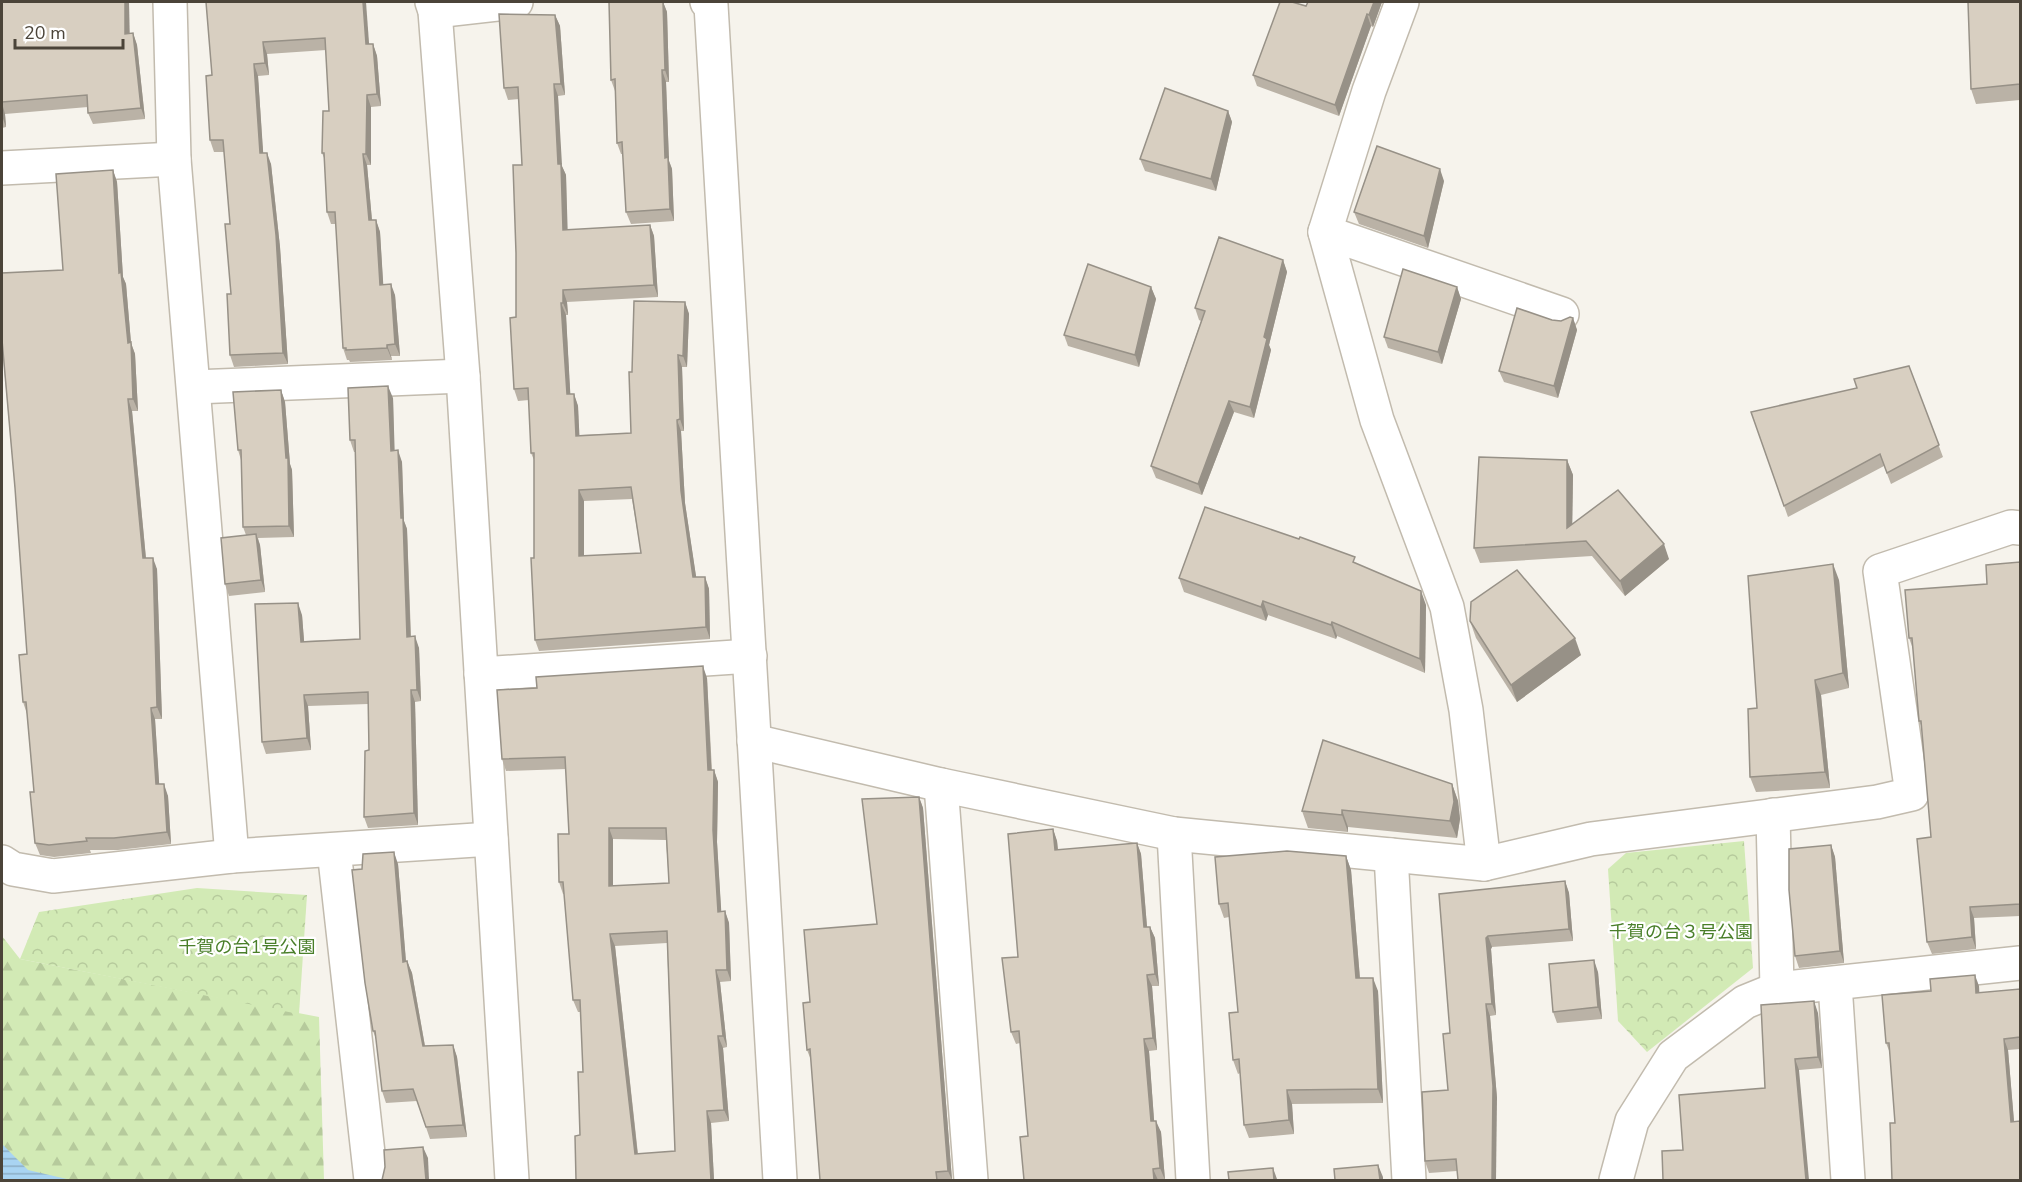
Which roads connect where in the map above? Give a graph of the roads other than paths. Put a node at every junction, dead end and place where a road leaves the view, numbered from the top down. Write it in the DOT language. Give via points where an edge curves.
graph roads {
  1 [pos="170,2"];
  2 [pos="516,2"];
  3 [pos="707,2"];
  4 [pos="1402,2"];
  5 [pos="434,6"];
  6 [pos="174,159"];
  7 [pos="2,168"];
  8 [pos="1325,232"];
  9 [pos="1562,314"];
  10 [pos="463,376"];
  11 [pos="194,387"];
  12 [pos="2020,528"];
  13 [pos="750,656"];
  14 [pos="481,674"];
  15 [pos="754,741"];
  16 [pos="941,785"];
  17 [pos="1773,815"];
  18 [pos="1174,834"];
  19 [pos="491,839"];
  20 [pos="334,850"];
  21 [pos="1391,855"];
  22 [pos="232,856"];
  23 [pos="2,862"];
  24 [pos="1484,864"];
  25 [pos="2020,963"];
  26 [pos="1835,984"];
  27 [pos="1777,989"];
  28 [pos="371,1180"];
  29 [pos="512,1180"];
  30 [pos="780,1180"];
  31 [pos="971,1180"];
  32 [pos="1193,1180"];
  33 [pos="1409,1180"];
  34 [pos="1616,1180"];
  35 [pos="1848,1180"];
  1 -- 6 [label="street"];
  2 -- 5 [label="street"];
  3 -- 13 [label="street" via="711,5"];
  4 -- 8 [label="street" via="1369,91"];
  5 -- 10 [label="street"];
  6 -- 7 [label="street"];
  6 -- 11 [label="street"];
  8 -- 9 [label="street"];
  8 -- 24 [label="street" via="1377,420 1447,608 1466,710"];
  10 -- 11 [label="street"];
  10 -- 14 [label="street"];
  11 -- 22 [label="street"];
  12 -- 17 [label="street" via="2011,527 1880,571 1912,794"];
  13 -- 14 [label="street"];
  13 -- 15 [label="street"];
  14 -- 19 [label="street"];
  15 -- 16 [label="street"];
  15 -- 30 [label="street"];
  16 -- 18 [label="street"];
  16 -- 31 [label="street"];
  17 -- 24 [label="street" via="1591,839"];
  17 -- 27 [label="street"];
  18 -- 21 [label="street"];
  18 -- 32 [label="street"];
  19 -- 20 [label="street"];
  19 -- 29 [label="street"];
  20 -- 22 [label="street"];
  20 -- 28 [label="street"];
  21 -- 24 [label="street"];
  21 -- 33 [label="street"];
  22 -- 23 [label="street" via="53,876 13,869"];
  25 -- 26 [label="street"];
  26 -- 27 [label="street"];
  26 -- 35 [label="street"];
  27 -- 34 [label="street" via="1745,1002 1673,1056 1632,1121"];
}
